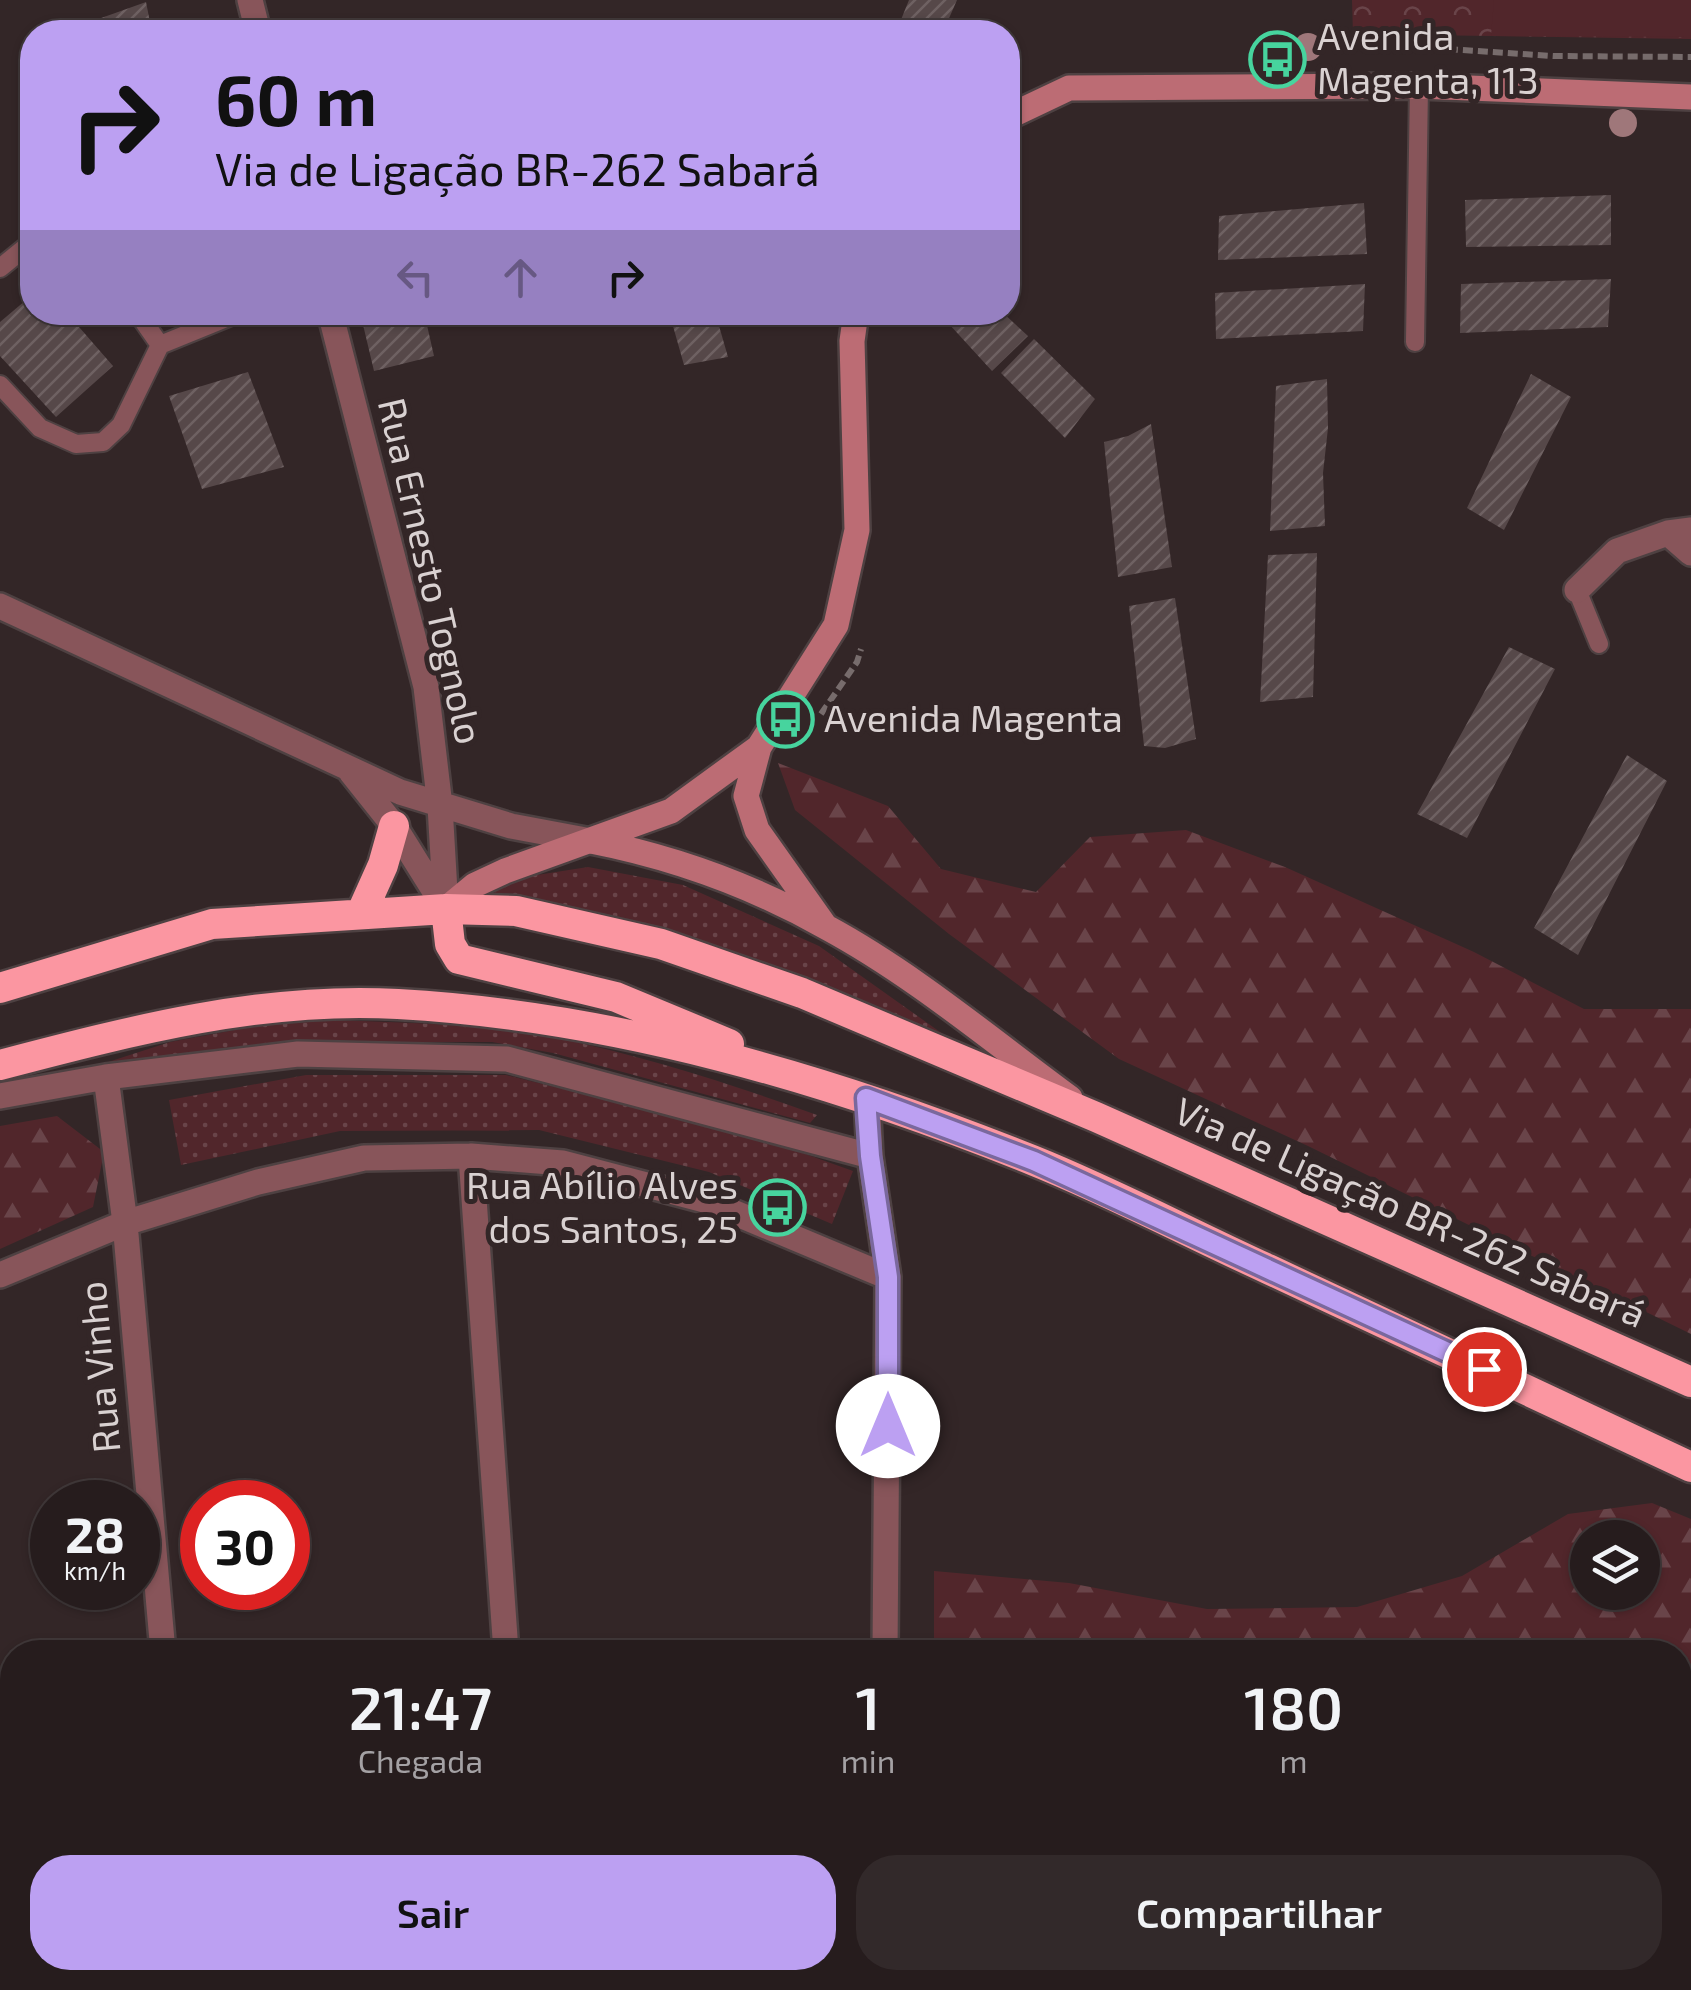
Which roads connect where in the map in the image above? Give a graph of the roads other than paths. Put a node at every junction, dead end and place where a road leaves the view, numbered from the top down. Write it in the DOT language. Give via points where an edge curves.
graph roads {
  1 [pos="1419,86"];
  2 [pos="1691,97"];
  3 [pos="1020,111"];
  4 [pos="20,252"];
  5 [pos="0,268"];
  6 [pos="146,325"];
  7 [pos="208,325"];
  8 [pos="333,325"];
  9 [pos="854,325"];
  10 [pos="1415,342"];
  11 [pos="160,344"];
  12 [pos="0,385"];
  13 [pos="1679,532"];
  14 [pos="1691,553"];
  15 [pos="1578,590"];
  16 [pos="0,606"];
  17 [pos="1598,644"];
  18 [pos="759,747"];
  19 [pos="348,768"];
  20 [pos="440,806"];
  21 [pos="394,826"];
  22 [pos="591,841"];
  23 [pos="446,909"];
  24 [pos="360,914"];
  25 [pos="825,926"];
  26 [pos="0,988"];
  27 [pos="0,1064"];
  28 [pos="106,1077"];
  29 [pos="812,1081"];
  30 [pos="0,1096"];
  31 [pos="866,1098"];
  32 [pos="1096,1117"];
  33 [pos="470,1156"];
  34 [pos="870,1156"];
  35 [pos="125,1223"];
  36 [pos="0,1275"];
  37 [pos="888,1277"];
  38 [pos="1691,1382"];
  39 [pos="1691,1466"];
  40 [pos="162,1640"];
  41 [pos="505,1640"];
  42 [pos="885,1640"];
  1 -- 2 [label="street"];
  1 -- 3 [label="street" via="1069,88"];
  1 -- 10 [label="lane"];
  4 -- 5 [label="lane"];
  6 -- 11 [label="lane"];
  7 -- 11 [label="lane"];
  8 -- 20 [label="street, Rua Ernesto Tognolo" via="426,687"];
  9 -- 18 [label="street" via="857,530 836,625"];
  11 -- 12 [label="lane" via="121,425 103,442 76,444 40,428"];
  13 -- 14 [label="street"];
  13 -- 15 [label="street" via="1617,551"];
  15 -- 17 [label="lane"];
  16 -- 19 [label="street"];
  18 -- 22 [label="street" via="671,811"];
  18 -- 25 [label="street" via="746,796 756,830"];
  19 -- 20 [label="street"];
  19 -- 21 [label="street"];
  20 -- 22 [label="street"];
  20 -- 23 [label="street, Rua Ernesto Tognolo"];
  21 -- 23 [label="street"];
  21 -- 24 [label="highway"];
  22 -- 23 [label="street" via="475,885"];
  22 -- 25 [label="street, Via de Ligação BR-262 Sabará" via="654,853"];
  23 -- 24 [label="highway, Via de Ligação BR-262 Sabará"];
  23 -- 29 [label="highway" via="452,950 463,961 616,997"];
  23 -- 32 [label="highway, Via de Ligação BR-262 Sabará" via="516,910 661,944 802,993"];
  24 -- 26 [label="highway, Via de Ligação BR-262 Sabará" via="212,924"];
  25 -- 32 [label="street, Via de Ligação BR-262 Sabará"];
  27 -- 29 [label="highway" via="250,1008 395,1004 611,1032"];
  28 -- 30 [label="street"];
  28 -- 34 [label="street" via="298,1054 507,1059"];
  28 -- 35 [label="street, Rua Vinho"];
  29 -- 31 [label="highway"];
  31 -- 34 [label="street"];
  31 -- 39 [label="highway" via="1034,1161"];
  32 -- 38 [label="highway, Via de Ligação BR-262 Sabará"];
  33 -- 35 [label="street" via="364,1158"];
  33 -- 37 [label="street" via="562,1164 704,1200"];
  33 -- 41 [label="street"];
  34 -- 37 [label="street"];
  35 -- 36 [label="street"];
  35 -- 40 [label="street, Rua Vinho"];
  37 -- 42 [label="street"];
}
